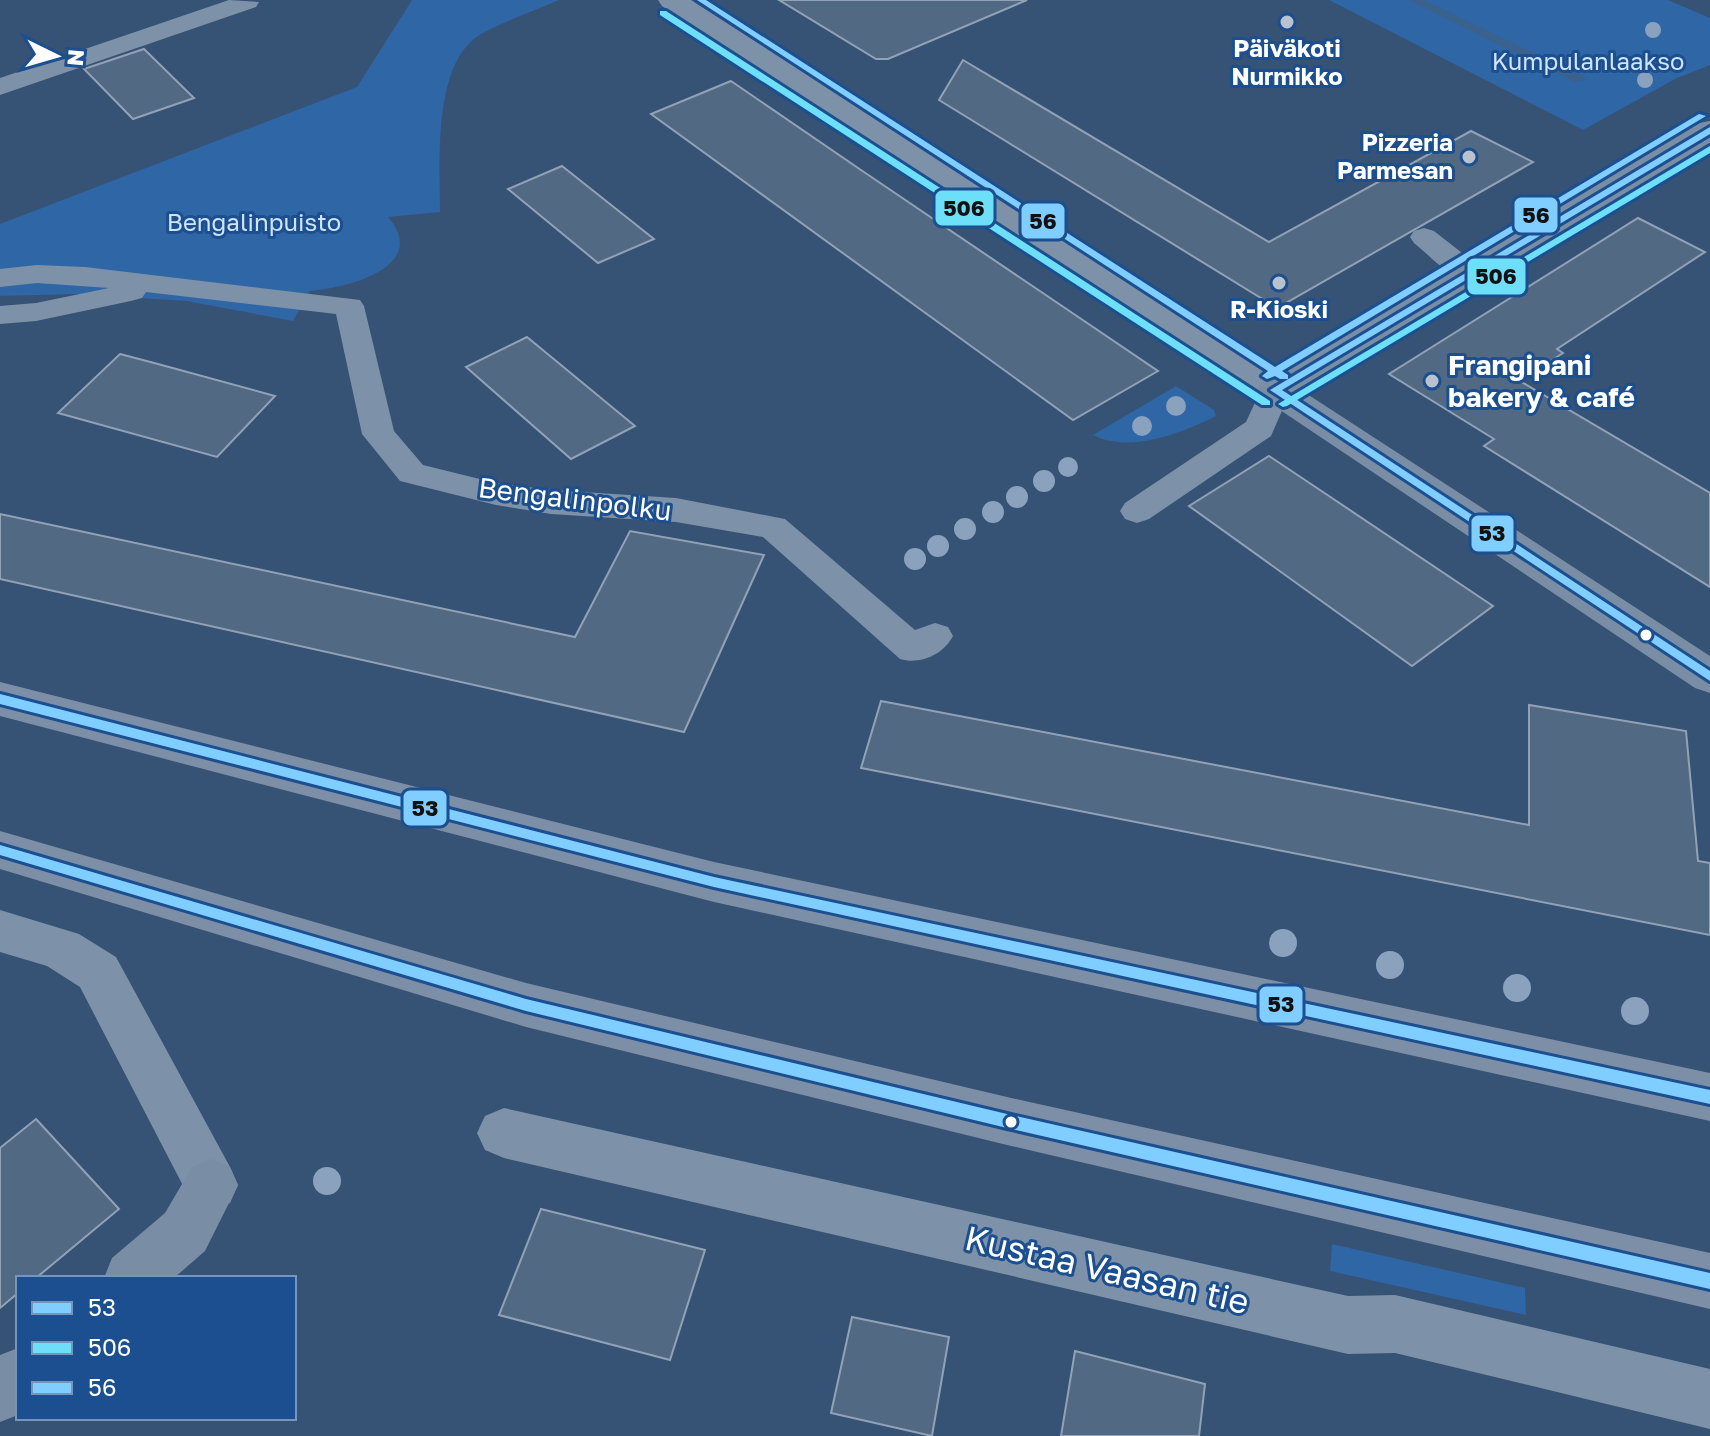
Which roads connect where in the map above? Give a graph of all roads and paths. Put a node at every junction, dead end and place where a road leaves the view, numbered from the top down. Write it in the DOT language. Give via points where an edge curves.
graph roads {
  1 [pos="672,0"];
  2 [pos="247,2"];
  3 [pos="0,87"];
  4 [pos="1710,130"];
  5 [pos="1424,237"];
  6 [pos="1470,273"];
  7 [pos="0,278"];
  8 [pos="165,285"];
  9 [pos="0,315"];
  10 [pos="1275,390"];
  11 [pos="1137,511"];
  12 [pos="935,636"];
  13 [pos="1710,677"];
  14 [pos="0,699"];
  15 [pos="0,850"];
  16 [pos="0,931"];
  17 [pos="1710,1097"];
  18 [pos="504,1133"];
  19 [pos="134,1276"];
  20 [pos="1710,1281"];
  21 [pos="16,1379"];
  22 [pos="0,1393"];
  23 [pos="1710,1399"];
  1 -- 10 [label="street"];
  2 -- 3 [label="lane"];
  4 -- 6 [label="street"];
  5 -- 6 [label="lane"];
  6 -- 10 [label="street"];
  7 -- 8 [label="lane, Bengalinpolku" via="85,276"];
  8 -- 9 [label="lane"];
  8 -- 12 [label="lane, Bengalinpolku" via="349,306 378,434 412,473 496,494 676,510 773,527 913,649"];
  10 -- 11 [label="lane" via="1260,428"];
  10 -- 13 [label="street"];
  14 -- 17 [label="main road" via="714,882"];
  15 -- 20 [label="main road" via="526,1005"];
  16 -- 19 [label="street" via="62,949 98,972 211,1185 185,1232"];
  18 -- 23 [label="street, Kustaa Vaasan tie" via="1348,1325 1395,1324"];
  21 -- 22 [label="street"];
}
